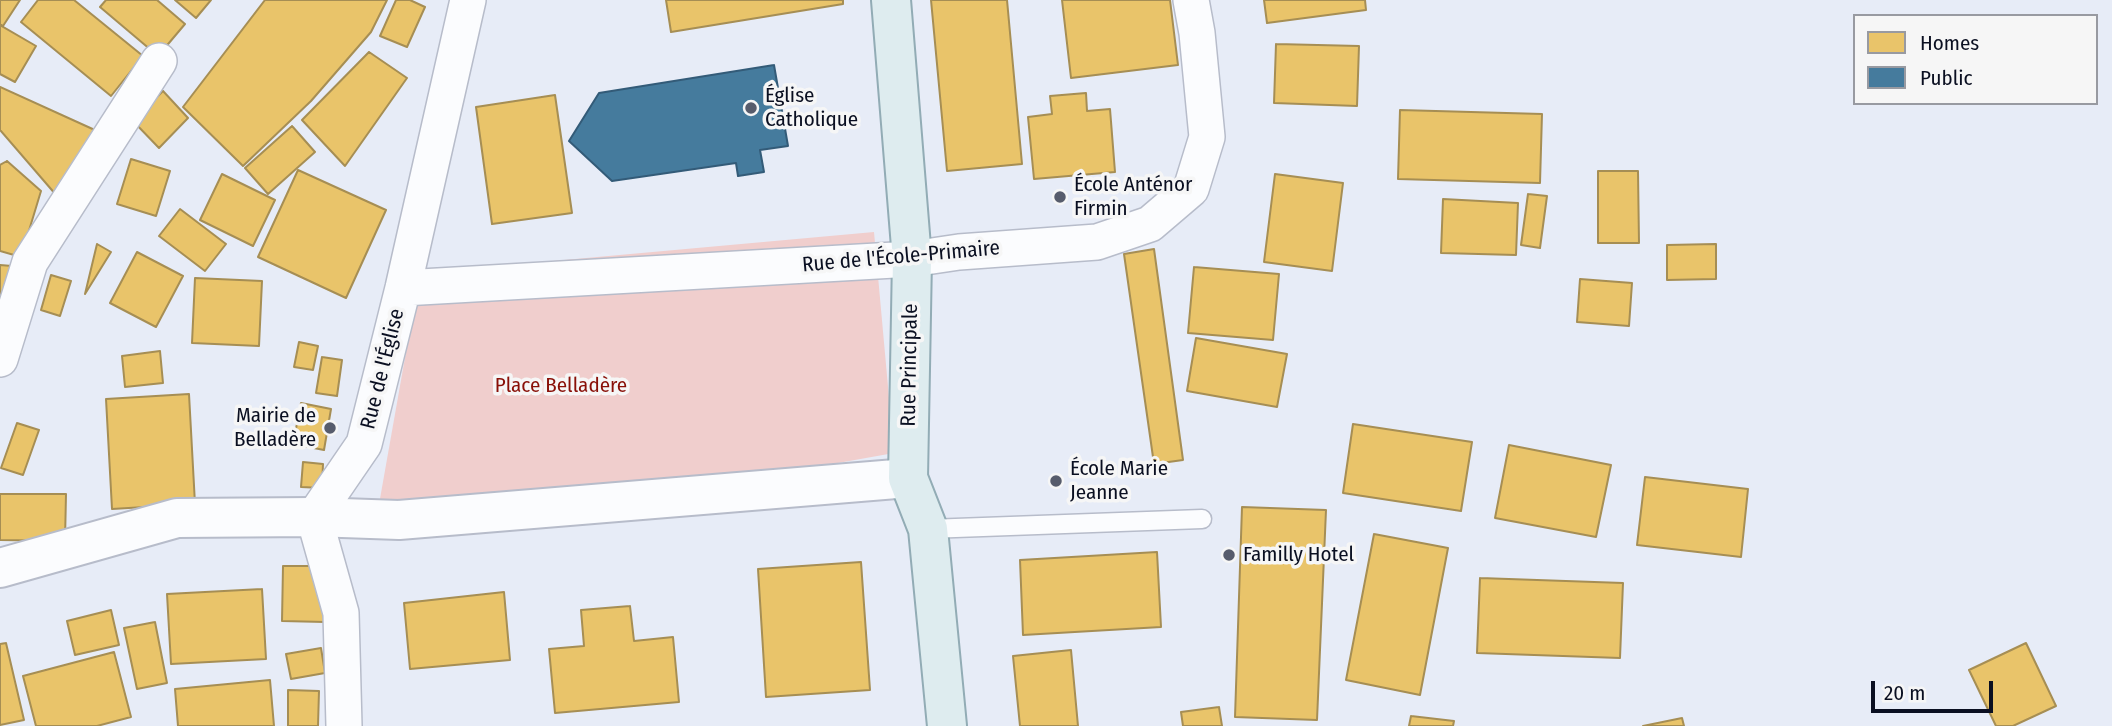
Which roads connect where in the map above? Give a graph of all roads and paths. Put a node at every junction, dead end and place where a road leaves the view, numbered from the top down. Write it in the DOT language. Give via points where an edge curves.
graph roads {
  1 [pos="468,0"];
  2 [pos="891,0"];
  3 [pos="1192,0"];
  4 [pos="159,61"];
  5 [pos="912,258"];
  6 [pos="403,288"];
  7 [pos="0,359"];
  8 [pos="908,478"];
  9 [pos="314,517"];
  10 [pos="1202,519"];
  11 [pos="928,529"];
  12 [pos="0,568"];
  13 [pos="344,726"];
  14 [pos="947,726"];
  1 -- 6 [label="street, Rue de l'Église"];
  2 -- 5 [label="main road, Rue Principale"];
  3 -- 5 [label="street, Rue de l'École-Primaire" via="1207,137 1191,189 1150,224 1097,242"];
  4 -- 7 [label="street" via="30,262"];
  5 -- 6 [label="street, Rue de l'École-Primaire"];
  5 -- 8 [label="main road, Rue Principale"];
  6 -- 9 [label="street, Rue de l'Église" via="364,444"];
  8 -- 9 [label="street" via="399,520"];
  8 -- 11 [label="main road, Rue Principale"];
  9 -- 12 [label="street" via="177,518"];
  9 -- 13 [label="street" via="341,613"];
  10 -- 11 [label="lane"];
  11 -- 14 [label="main road, Rue Principale"];
}
